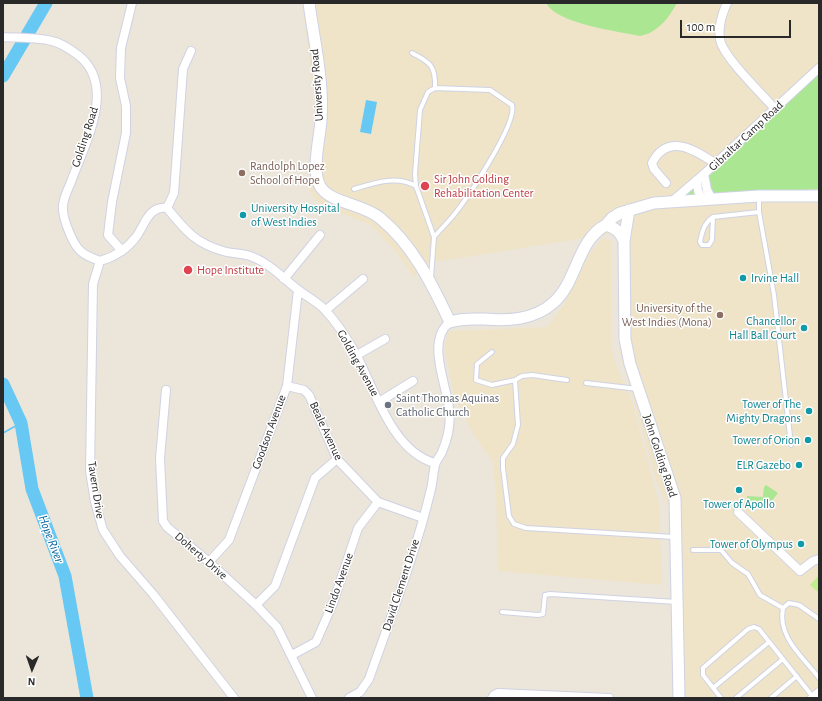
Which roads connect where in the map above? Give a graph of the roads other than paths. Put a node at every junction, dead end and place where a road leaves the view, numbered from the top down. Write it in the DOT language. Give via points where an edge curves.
graph roads {
  1 [pos="132,3"];
  2 [pos="309,3"];
  3 [pos="726,3"];
  4 [pos="3,37"];
  5 [pos="191,51"];
  6 [pos="412,53"];
  7 [pos="819,68"];
  8 [pos="434,88"];
  9 [pos="775,109"];
  10 [pos="716,164"];
  11 [pos="704,174"];
  12 [pos="697,180"];
  13 [pos="666,183"];
  14 [pos="416,186"];
  15 [pos="354,189"];
  16 [pos="759,196"];
  17 [pos="819,196"];
  18 [pos="707,199"];
  19 [pos="671,202"];
  20 [pos="167,208"];
  21 [pos="629,210"];
  22 [pos="759,212"];
  23 [pos="713,218"];
  24 [pos="606,225"];
  25 [pos="320,234"];
  26 [pos="434,236"];
  27 [pos="624,241"];
  28 [pos="122,251"];
  29 [pos="100,261"];
  30 [pos="284,279"];
  31 [pos="363,279"];
  32 [pos="431,283"];
  33 [pos="298,290"];
  34 [pos="326,310"];
  35 [pos="450,322"];
  36 [pos="385,339"];
  37 [pos="492,352"];
  38 [pos="357,355"];
  39 [pos="515,380"];
  40 [pos="567,380"];
  41 [pos="413,381"];
  42 [pos="586,383"];
  43 [pos="286,386"];
  44 [pos="638,389"];
  45 [pos="166,390"];
  46 [pos="379,402"];
  47 [pos="791,445"];
  48 [pos="337,459"];
  49 [pos="435,463"];
  50 [pos="378,502"];
  51 [pos="738,512"];
  52 [pos="423,518"];
  53 [pos="677,537"];
  54 [pos="720,543"];
  55 [pos="693,550"];
  56 [pos="721,550"];
  57 [pos="819,559"];
  58 [pos="210,562"];
  59 [pos="677,602"];
  60 [pos="256,605"];
  61 [pos="783,608"];
  62 [pos="502,612"];
  63 [pos="819,619"];
  64 [pos="769,642"];
  65 [pos="292,655"];
  66 [pos="783,659"];
  67 [pos="797,676"];
  68 [pos="819,678"];
  69 [pos="713,688"];
  70 [pos="815,696"];
  71 [pos="234,698"];
  72 [pos="312,698"];
  73 [pos="349,698"];
  74 [pos="492,698"];
  75 [pos="609,698"];
  76 [pos="679,698"];
  77 [pos="721,698"];
  78 [pos="736,698"];
  79 [pos="771,698"];
  1 -- 28 [label="street" via="122,48 120,78 126,106 126,133 108,235"];
  2 -- 32 [label="street, University Road" via="320,90 321,119 316,167 318,184 323,192 364,207 379,217 405,241"];
  3 -- 9 [label="street" via="722,18 722,45 735,64"];
  4 -- 29 [label="street, Golding Road" via="51,41 72,50 88,64 95,79 97,106 66,195 63,214 74,245 83,254"];
  5 -- 20 [label="street" via="184,69 174,193"];
  6 -- 8 [label="lane" via="431,65 435,75"];
  7 -- 9 [label="street, Gibraltar Camp Road"];
  8 -- 14 [label="lane" via="428,92 420,110"];
  8 -- 26 [label="lane" via="490,90 506,100 513,109 491,161 454,216"];
  9 -- 10 [label="street, Gibraltar Camp Road"];
  10 -- 11 [label="street, Gibraltar Camp Road"];
  10 -- 13 [label="street" via="693,148 664,148 652,163"];
  11 -- 12 [label="street, Gibraltar Camp Road"];
  11 -- 18 [label="street"];
  12 -- 18 [label="street" via="698,191"];
  12 -- 19 [label="street, Gibraltar Camp Road"];
  14 -- 15 [label="lane" via="389,180"];
  14 -- 26 [label="lane"];
  16 -- 17 [label="street"];
  16 -- 18 [label="street"];
  16 -- 22 [label="lane"];
  18 -- 19 [label="street"];
  19 -- 21 [label="street" via="654,203"];
  20 -- 28 [label="street" via="153,210 135,238"];
  20 -- 30 [label="street, Golding Avenue" via="195,240 224,251 250,256"];
  21 -- 24 [label="street" via="612,218"];
  21 -- 27 [label="street, John Golding Road"];
  22 -- 23 [label="lane"];
  22 -- 47 [label="lane" via="774,295"];
  23 -- 23 [label="lane" via="712,240 709,244 702,244 702,233 708,221"];
  24 -- 27 [label="street" via="620,232"];
  24 -- 35 [label="street" via="600,228 588,245 566,287 554,303 536,314 508,320 459,318"];
  25 -- 30 [label="street"];
  26 -- 32 [label="lane"];
  27 -- 44 [label="street, John Golding Road" via="625,340"];
  28 -- 29 [label="street"];
  29 -- 71 [label="street, Tavern Drive" via="93,284 90,471 103,530 120,556 163,606"];
  30 -- 33 [label="street, Golding Avenue"];
  31 -- 34 [label="street"];
  32 -- 35 [label="street, University Road"];
  33 -- 34 [label="street, Golding Avenue"];
  33 -- 43 [label="street, Goodson Avenue"];
  34 -- 38 [label="street, Golding Avenue"];
  35 -- 49 [label="street" via="442,331 439,341 439,361 451,418 442,453"];
  36 -- 38 [label="street"];
  37 -- 39 [label="lane" via="477,364 476,380 492,385"];
  38 -- 46 [label="street, Golding Avenue"];
  39 -- 40 [label="lane" via="522,376 532,376"];
  39 -- 53 [label="lane" via="518,425 513,444 503,458 509,516 514,524 526,528"];
  41 -- 46 [label="street"];
  42 -- 44 [label="lane"];
  43 -- 48 [label="street, Beale Avenue" via="304,390 309,394"];
  43 -- 58 [label="street, Goodson Avenue" via="229,540"];
  44 -- 53 [label="street, John Golding Road" via="673,492"];
  45 -- 58 [label="street, Doherty Drive" via="160,458 163,521"];
  46 -- 49 [label="street, Golding Avenue" via="386,417 414,453"];
  48 -- 50 [label="street, Beale Avenue"];
  48 -- 60 [label="street" via="315,478 275,586"];
  49 -- 52 [label="street, David Clement Drive"];
  50 -- 52 [label="street, Beale Avenue"];
  50 -- 65 [label="street, Lindo Avenue" via="358,528 333,603 316,642"];
  51 -- 57 [label="street" via="800,571"];
  52 -- 73 [label="street, David Clement Drive" via="369,679 360,692"];
  53 -- 59 [label="street, John Golding Road"];
  54 -- 56 [label="lane"];
  55 -- 56 [label="lane"];
  56 -- 61 [label="lane" via="732,564 748,574 760,595"];
  58 -- 60 [label="street, Doherty Drive"];
  59 -- 62 [label="lane" via="550,594 545,595 543,614"];
  59 -- 76 [label="street, John Golding Road"];
  60 -- 65 [label="street, Doherty Drive" via="277,627"];
  61 -- 63 [label="lane" via="789,603 794,603"];
  61 -- 68 [label="lane" via="784,632"];
  64 -- 66 [label="lane"];
  64 -- 69 [label="lane"];
  64 -- 69 [label="lane" via="759,629 748,629 703,668 703,675"];
  65 -- 72 [label="street, Doherty Drive"];
  66 -- 67 [label="lane"];
  66 -- 78 [label="lane"];
  67 -- 70 [label="lane"];
  67 -- 79 [label="lane"];
  69 -- 77 [label="lane"];
  74 -- 75 [label="street" via="498,693"];
}
